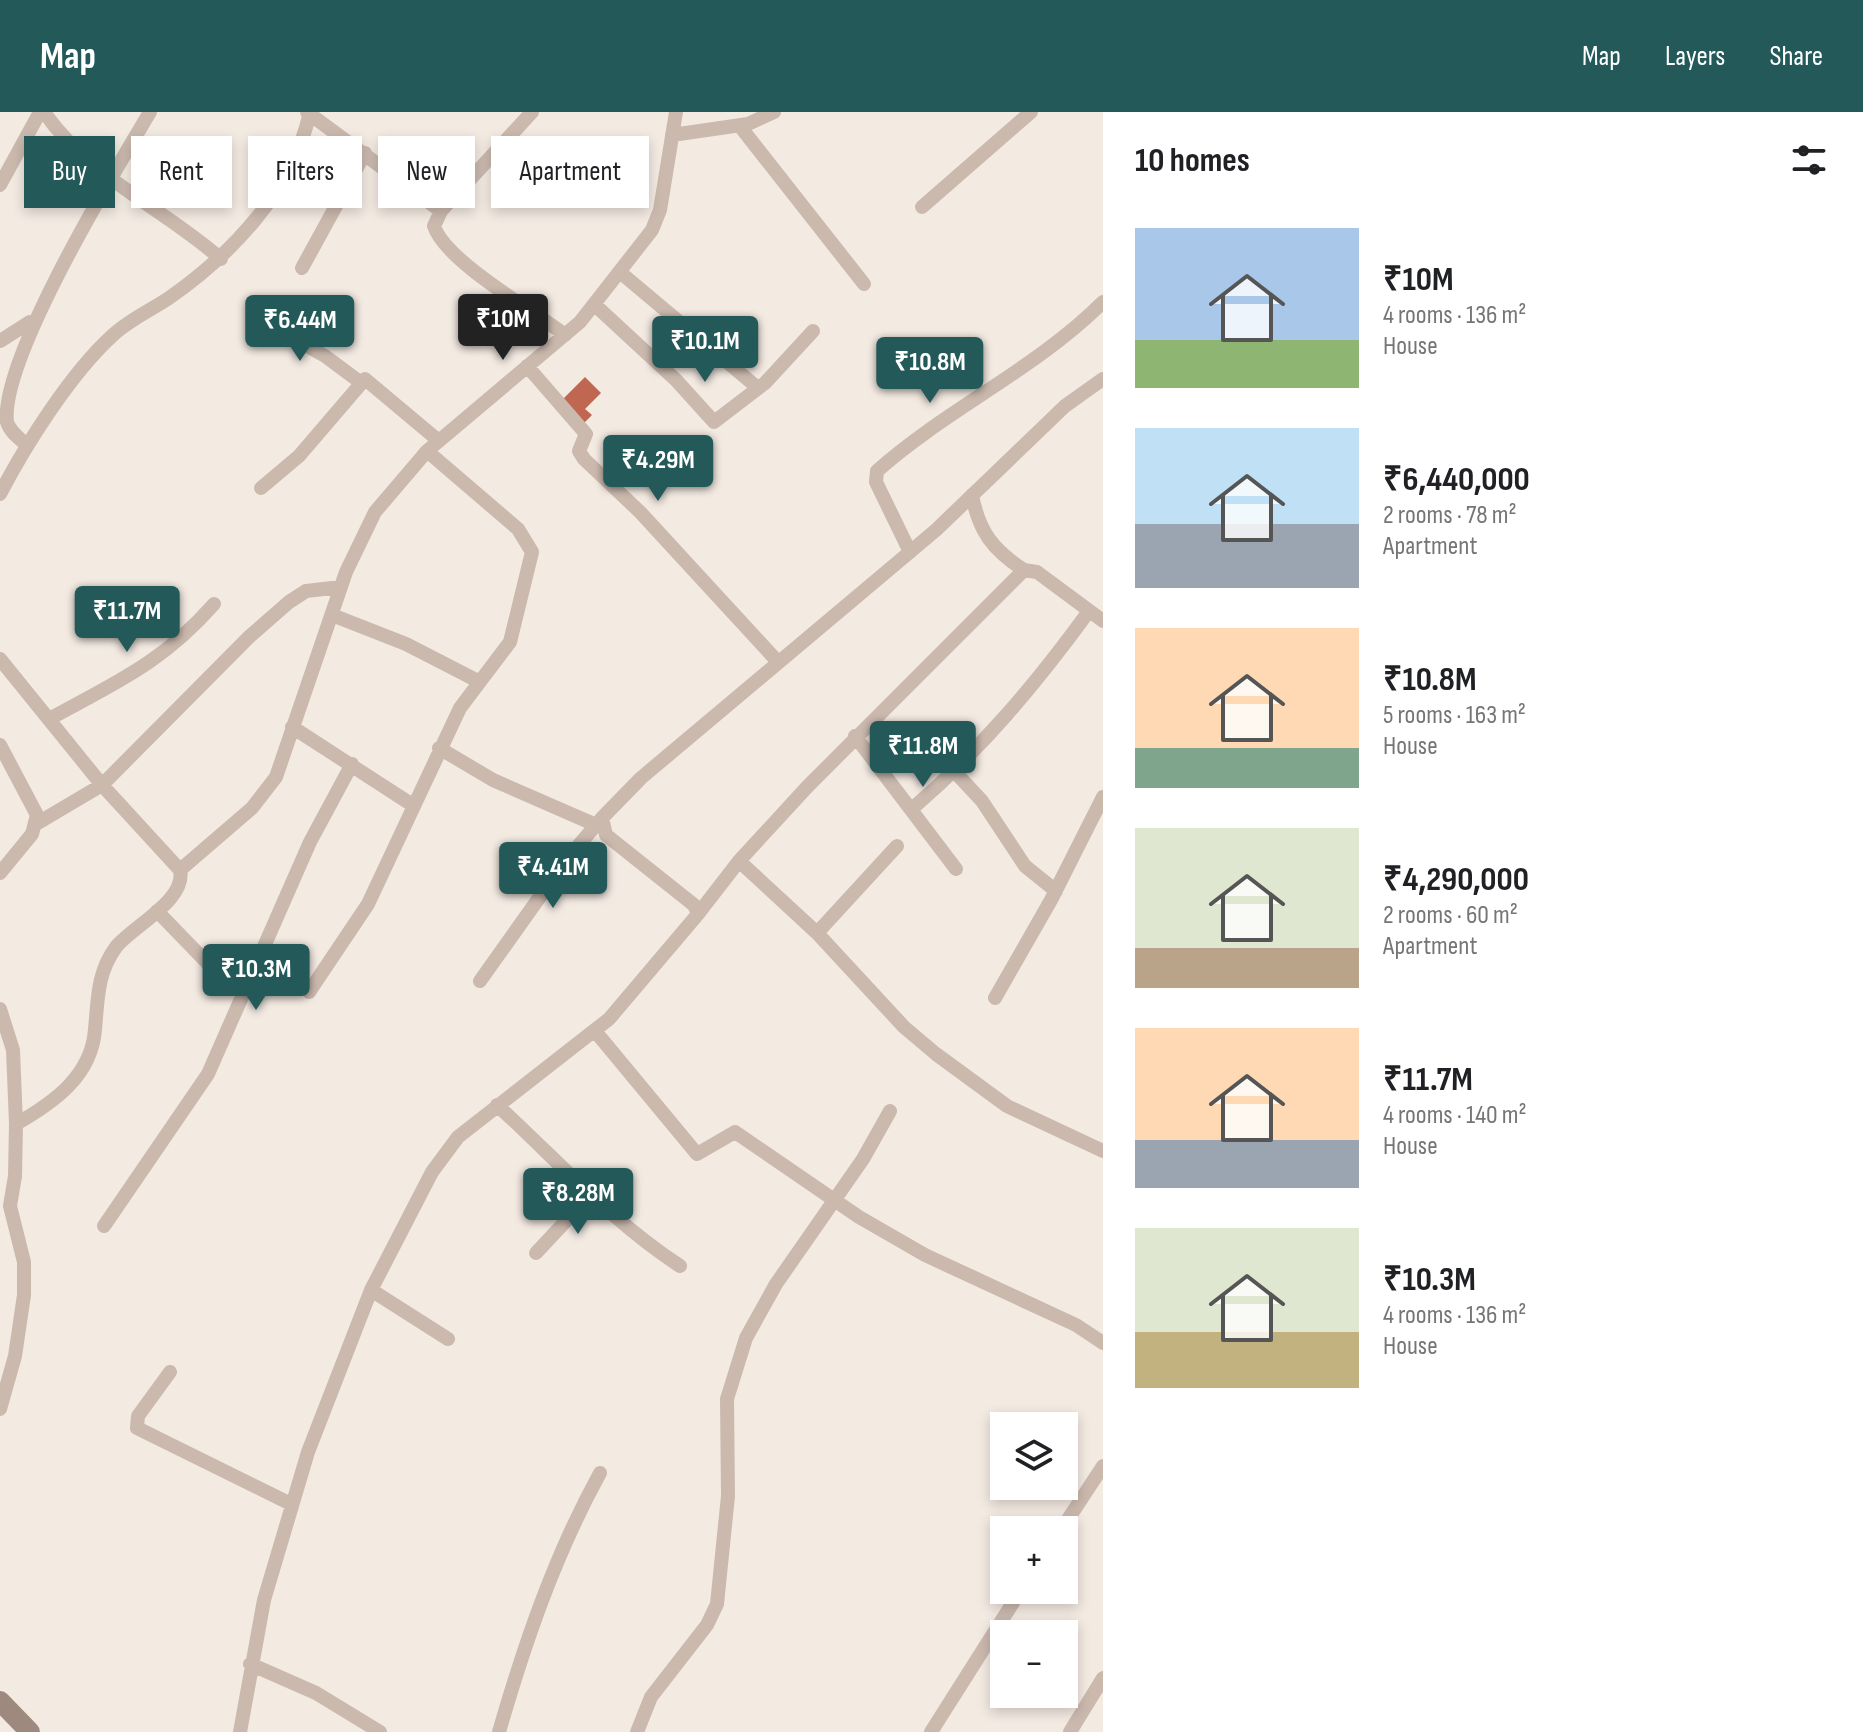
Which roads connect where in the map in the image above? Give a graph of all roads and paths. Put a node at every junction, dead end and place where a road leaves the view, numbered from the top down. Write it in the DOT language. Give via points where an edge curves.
graph roads {
  1 [pos="42,112"];
  2 [pos="150,112"];
  3 [pos="532,112"];
  4 [pos="676,112"];
  5 [pos="774,112"];
  6 [pos="1031,112"];
  7 [pos="309,113"];
  8 [pos="739,125"];
  9 [pos="672,135"];
  10 [pos="61,136"];
  11 [pos="365,153"];
  12 [pos="115,172"];
  13 [pos="115,183"];
  14 [pos="0,185"];
  15 [pos="922,207"];
  16 [pos="94,208"];
  17 [pos="441,211"];
  18 [pos="221,259"];
  19 [pos="302,268"];
  20 [pos="621,273"];
  21 [pos="864,284"];
  22 [pos="1103,302"];
  23 [pos="595,305"];
  24 [pos="257,318"];
  25 [pos="30,322"];
  26 [pos="813,331"];
  27 [pos="565,335"];
  28 [pos="0,341"];
  29 [pos="527,366"];
  30 [pos="1103,379"];
  31 [pos="360,382"];
  32 [pos="758,388"];
  33 [pos="439,441"];
  34 [pos="27,445"];
  35 [pos="427,451"];
  36 [pos="261,488"];
  37 [pos="0,494"];
  38 [pos="972,495"];
  39 [pos="910,552"];
  40 [pos="1024,570"];
  41 [pos="341,587"];
  42 [pos="214,604"];
  43 [pos="1089,611"];
  44 [pos="332,615"];
  45 [pos="1103,621"];
  46 [pos="0,659"];
  47 [pos="778,662"];
  48 [pos="478,681"];
  49 [pos="51,718"];
  50 [pos="292,727"];
  51 [pos="855,736"];
  52 [pos="0,745"];
  53 [pos="439,748"];
  54 [pos="352,764"];
  55 [pos="955,772"];
  56 [pos="102,785"];
  57 [pos="1103,797"];
  58 [pos="414,806"];
  59 [pos="913,808"];
  60 [pos="599,822"];
  61 [pos="36,824"];
  62 [pos="897,846"];
  63 [pos="739,861"];
  64 [pos="956,869"];
  65 [pos="180,870"];
  66 [pos="0,873"];
  67 [pos="1056,891"];
  68 [pos="157,911"];
  69 [pos="698,914"];
  70 [pos="817,933"];
  71 [pos="480,981"];
  72 [pos="309,992"];
  73 [pos="243,994"];
  74 [pos="995,998"];
  75 [pos="0,1009"];
  76 [pos="595,1031"];
  77 [pos="497,1105"];
  78 [pos="890,1111"];
  79 [pos="16,1124"];
  80 [pos="1103,1151"];
  81 [pos="592,1193"];
  82 [pos="832,1199"];
  83 [pos="104,1226"];
  84 [pos="536,1253"];
  85 [pos="680,1266"];
  86 [pos="371,1290"];
  87 [pos="448,1339"];
  88 [pos="1103,1343"];
  89 [pos="170,1372"];
  90 [pos="0,1409"];
  91 [pos="1103,1466"];
  92 [pos="600,1473"];
  93 [pos="291,1504"];
  94 [pos="1070,1516"];
  95 [pos="1012,1604"];
  96 [pos="250,1664"];
  97 [pos="1103,1678"];
  98 [pos="0,1701"];
  99 [pos="30,1732"];
  100 [pos="240,1732"];
  101 [pos="380,1732"];
  102 [pos="499,1732"];
  103 [pos="637,1732"];
  104 [pos="931,1732"];
  105 [pos="1070,1732"];
  1 -- 10 [label="street"];
  1 -- 14 [label="street"];
  2 -- 12 [label="street"];
  3 -- 17 [label="street"];
  4 -- 9 [label="street"];
  5 -- 8 [label="street"];
  6 -- 15 [label="street"];
  7 -- 11 [label="street"];
  7 -- 18 [label="street" via="279,181"];
  8 -- 9 [label="street"];
  8 -- 21 [label="street"];
  9 -- 20 [label="street" via="660,210"];
  11 -- 17 [label="street"];
  11 -- 19 [label="street"];
  13 -- 18 [label="street"];
  16 -- 25 [label="street"];
  17 -- 27 [label="street" via="434,226 448,248"];
  18 -- 34 [label="street" via="111,336"];
  20 -- 23 [label="street"];
  20 -- 32 [label="street"];
  22 -- 39 [label="street" via="1033,361 983,391 877,471 876,482"];
  23 -- 27 [label="street"];
  23 -- 32 [label="street" via="676,380 710,420 718,421"];
  24 -- 31 [label="street"];
  25 -- 28 [label="street"];
  25 -- 34 [label="street" via="6,415 12,432"];
  26 -- 32 [label="street"];
  27 -- 29 [label="street"];
  29 -- 33 [label="street"];
  29 -- 47 [label="street" via="586,434 579,451 584,459"];
  30 -- 38 [label="street" via="1065,406"];
  31 -- 33 [label="street" via="374,383"];
  31 -- 36 [label="street" via="299,456"];
  33 -- 35 [label="street"];
  34 -- 37 [label="street"];
  35 -- 41 [label="street" via="375,512"];
  35 -- 48 [label="street" via="518,529 531,547 510,642"];
  38 -- 39 [label="street"];
  38 -- 40 [label="street" via="990,544"];
  39 -- 47 [label="street"];
  40 -- 43 [label="street" via="1037,572"];
  40 -- 51 [label="street"];
  41 -- 44 [label="street"];
  41 -- 56 [label="street" via="306,591 289,602"];
  42 -- 49 [label="street" via="156,660"];
  43 -- 45 [label="street"];
  43 -- 55 [label="street" via="1022,702"];
  44 -- 48 [label="street"];
  44 -- 50 [label="street"];
  46 -- 49 [label="street"];
  47 -- 60 [label="street" via="641,778"];
  48 -- 53 [label="street"];
  49 -- 56 [label="street"];
  50 -- 54 [label="street"];
  50 -- 65 [label="street" via="268,790"];
  51 -- 59 [label="street"];
  51 -- 63 [label="street"];
  52 -- 61 [label="street" via="33,805"];
  53 -- 58 [label="street"];
  53 -- 60 [label="street" via="493,780"];
  54 -- 58 [label="street"];
  54 -- 73 [label="street" via="310,842"];
  55 -- 59 [label="street"];
  55 -- 67 [label="street" via="982,801 1025,866"];
  56 -- 61 [label="street"];
  56 -- 65 [label="street"];
  57 -- 67 [label="street"];
  58 -- 72 [label="street" via="368,904"];
  59 -- 64 [label="street"];
  60 -- 69 [label="street" via="606,835 694,905"];
  60 -- 71 [label="street"];
  61 -- 66 [label="street"];
  62 -- 70 [label="street"];
  63 -- 69 [label="street"];
  63 -- 70 [label="street"];
  65 -- 68 [label="street" via="180,885"];
  67 -- 74 [label="street"];
  68 -- 73 [label="street"];
  68 -- 79 [label="street" via="118,945 104,966 95,1034 75,1080 51,1104"];
  69 -- 76 [label="street"];
  70 -- 80 [label="street" via="936,1054 1007,1106"];
  73 -- 83 [label="street" via="195,1096"];
  75 -- 79 [label="street" via="13,1050"];
  76 -- 77 [label="street"];
  76 -- 82 [label="street" via="694,1151 700,1154 735,1132"];
  77 -- 81 [label="street"];
  77 -- 86 [label="street" via="445,1151"];
  78 -- 82 [label="street"];
  79 -- 90 [label="street" via="10,1206 24,1262 24,1295"];
  81 -- 84 [label="street"];
  81 -- 85 [label="street" via="621,1225"];
  82 -- 88 [label="street" via="925,1255"];
  82 -- 103 [label="street" via="746,1338 727,1399 728,1496 717,1604 651,1697"];
  86 -- 87 [label="street"];
  86 -- 93 [label="street"];
  89 -- 93 [label="street" via="138,1416 137,1428"];
  91 -- 94 [label="street"];
  92 -- 102 [label="street" via="560,1554"];
  93 -- 96 [label="street"];
  95 -- 104 [label="street"];
  96 -- 100 [label="street"];
  96 -- 101 [label="street" via="316,1693"];
  97 -- 105 [label="street"];
  98 -- 99 [label="street"];
}
